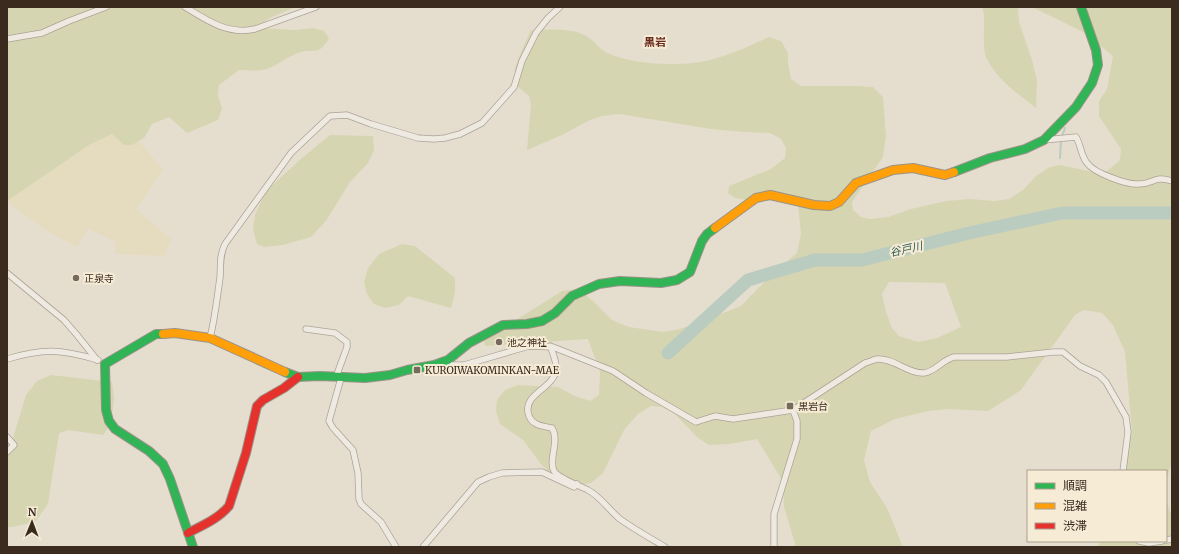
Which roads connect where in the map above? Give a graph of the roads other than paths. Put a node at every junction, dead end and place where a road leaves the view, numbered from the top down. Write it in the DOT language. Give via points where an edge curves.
graph roads {
  1 [pos="106,7"];
  2 [pos="185,7"];
  3 [pos="316,7"];
  4 [pos="560,7"];
  5 [pos="1081,7"];
  6 [pos="7,39"];
  7 [pos="1047,140"];
  8 [pos="1172,181"];
  9 [pos="7,272"];
  10 [pos="306,329"];
  11 [pos="210,338"];
  12 [pos="550,346"];
  13 [pos="7,359"];
  14 [pos="96,360"];
  15 [pos="105,364"];
  16 [pos="434,365"];
  17 [pos="298,377"];
  18 [pos="338,378"];
  19 [pos="793,410"];
  20 [pos="7,437"];
  21 [pos="7,452"];
  22 [pos="1123,470"];
  23 [pos="577,484"];
  24 [pos="188,533"];
  25 [pos="1144,542"];
  26 [pos="1156,542"];
  27 [pos="193,547"];
  28 [pos="396,547"];
  29 [pos="423,547"];
  30 [pos="665,547"];
  31 [pos="774,547"];
  1 -- 6 [label="street" via="42,33"];
  2 -- 3 [label="street" via="220,27 246,31"];
  4 -- 11 [label="street" via="536,33 522,61 514,87 488,117 475,127 460,134 434,139 418,138 347,115 330,116 324,120 291,153 225,244 220,260 220,276"];
  5 -- 7 [label="street" via="1096,50 1098,65 1083,98"];
  7 -- 8 [label="street" via="1076,138 1087,164 1100,173 1133,184 1163,178"];
  7 -- 16 [label="street" via="945,175 913,168 875,175 856,183 839,202 830,206 770,195 756,198 707,234 694,266 684,277 670,282 620,281 599,284 572,296 555,313 542,321 503,325 469,343 448,360"];
  9 -- 14 [label="street" via="64,320 78,334"];
  10 -- 18 [label="street" via="335,333 347,342"];
  11 -- 15 [label="street" via="175,333 156,334"];
  11 -- 17 [label="street"];
  12 -- 16 [label="street" via="526,346 464,365"];
  12 -- 19 [label="street" via="613,371 696,422 715,416 733,419"];
  12 -- 23 [label="street" via="556,370 549,384 532,398 528,410 533,422 554,431 554,471"];
  13 -- 14 [label="street" via="35,352 58,351"];
  14 -- 15 [label="street"];
  15 -- 24 [label="street" via="106,410 109,421 115,429 149,450 163,464"];
  16 -- 18 [label="street" via="390,375"];
  17 -- 18 [label="street"];
  17 -- 24 [label="street" via="258,406 234,493 224,513"];
  18 -- 28 [label="street" via="329,421 353,450 361,504 381,522"];
  19 -- 22 [label="street" via="865,363 876,360 923,373 954,357 1007,358 1063,352 1080,366 1099,375 1122,407 1128,432"];
  19 -- 31 [label="street" via="797,421 797,439 774,514"];
  20 -- 21 [label="street" via="14,445"];
  23 -- 29 [label="street" via="574,487 542,472 509,473 489,477 478,482"];
  23 -- 30 [label="street" via="595,494 621,519"];
  24 -- 27 [label="street"];
  25 -- 26 [label="street"];
}
